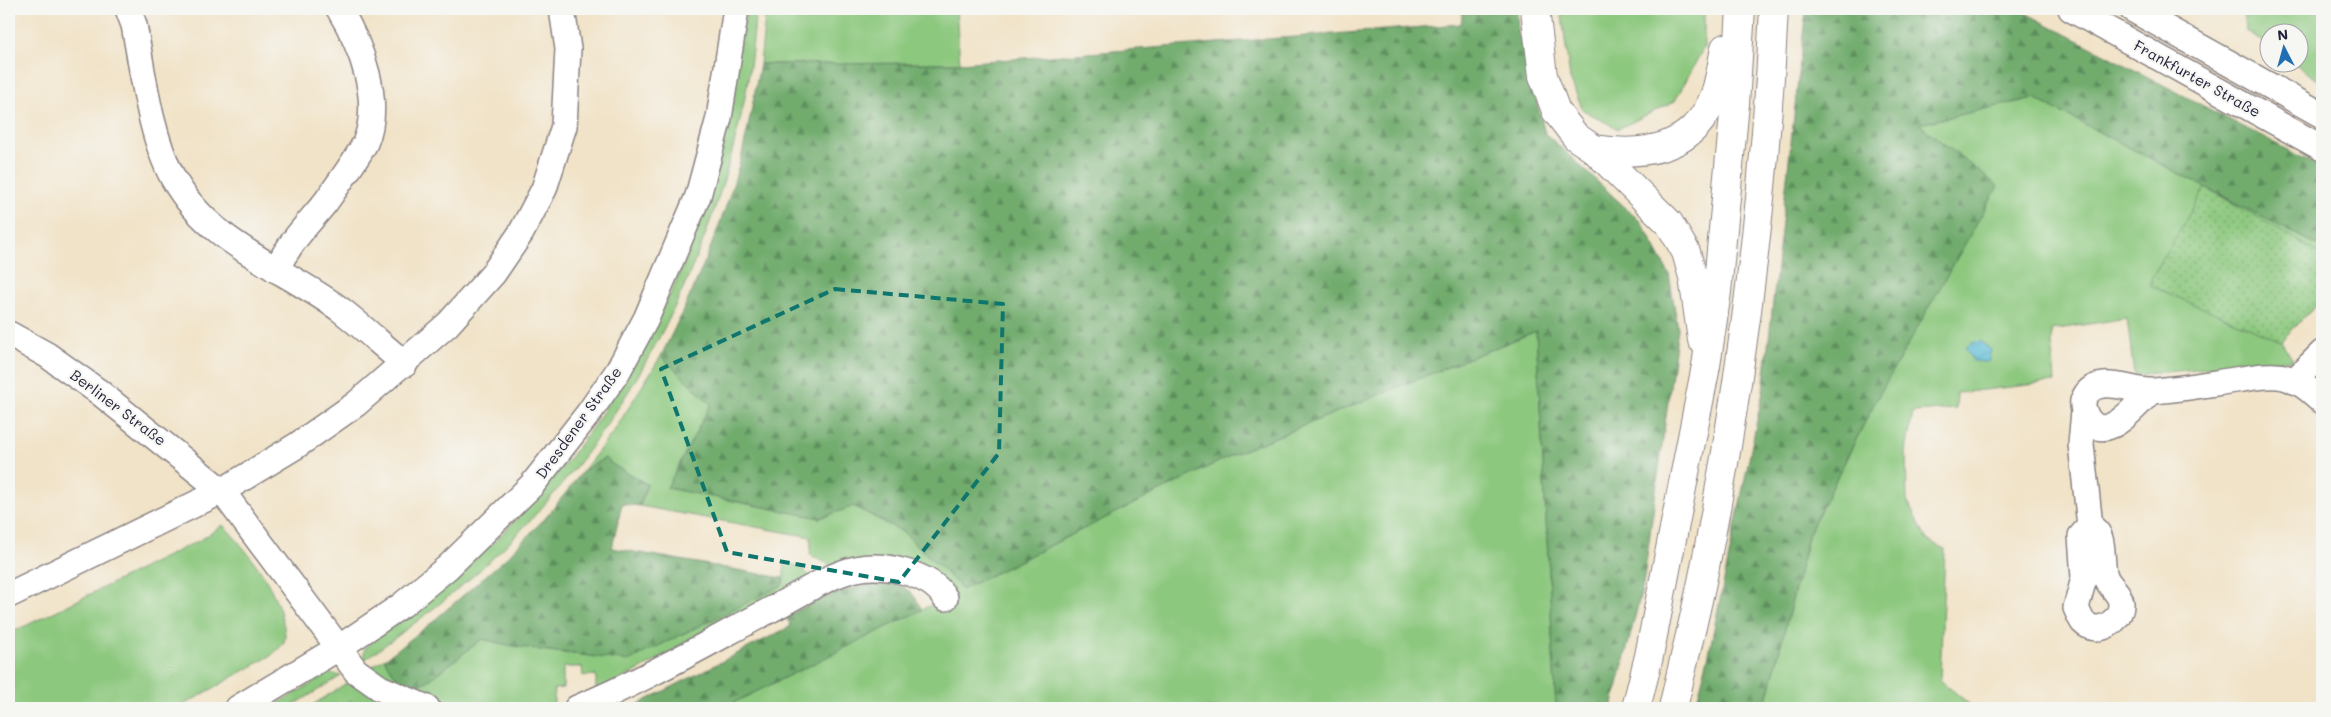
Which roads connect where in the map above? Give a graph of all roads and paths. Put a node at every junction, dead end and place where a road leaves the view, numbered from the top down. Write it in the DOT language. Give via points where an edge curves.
graph roads {
  1 [pos="128,9"];
  2 [pos="339,9"];
  3 [pos="562,9"];
  4 [pos="736,9"];
  5 [pos="1535,9"];
  6 [pos="1734,9"];
  7 [pos="1741,9"];
  8 [pos="1774,9"];
  9 [pos="2071,9"];
  10 [pos="2132,9"];
  11 [pos="2322,115"];
  12 [pos="2322,148"];
  13 [pos="1594,149"];
  14 [pos="276,270"];
  15 [pos="9,334"];
  16 [pos="2322,353"];
  17 [pos="405,364"];
  18 [pos="1706,366"];
  19 [pos="2294,381"];
  20 [pos="2151,391"];
  21 [pos="2322,401"];
  22 [pos="2084,410"];
  23 [pos="222,491"];
  24 [pos="2090,526"];
  25 [pos="9,595"];
  26 [pos="945,598"];
  27 [pos="340,647"];
  28 [pos="238,708"];
  29 [pos="426,708"];
  30 [pos="577,708"];
  31 [pos="1636,708"];
  32 [pos="1673,708"];
  1 -- 14 [label="street" via="155,130 173,178 201,216 240,248"];
  2 -- 14 [label="street" via="362,58 370,91 371,121 365,143 326,201 286,248"];
  3 -- 17 [label="street" via="568,49 564,126 544,189 522,233 493,274 448,324"];
  4 -- 27 [label="street, Dresdener Straße" via="719,118 698,196 646,320 618,371 532,485 488,530 402,605"];
  5 -- 13 [label="highway" via="1543,76 1556,112 1576,137"];
  6 -- 13 [label="highway" via="1715,94 1690,133 1646,152 1619,153"];
  7 -- 18 [label="highway" via="1719,272"];
  8 -- 32 [label="highway" via="1750,296 1704,573"];
  9 -- 12 [label="street, Frankfurter Straße"];
  10 -- 11 [label="street, Frankfurter Straße"];
  13 -- 18 [label="highway" via="1669,223 1686,252 1693,277"];
  14 -- 17 [label="street" via="340,310"];
  15 -- 23 [label="street, Berliner Straße" via="47,355 99,392"];
  16 -- 19 [label="street"];
  17 -- 23 [label="street" via="296,446"];
  18 -- 31 [label="highway"];
  19 -- 20 [label="street" via="2284,376 2259,377"];
  19 -- 21 [label="street"];
  20 -- 22 [label="street" via="2103,384 2088,394 2083,402"];
  20 -- 22 [label="street" via="2116,426 2104,428 2095,425 2088,420"];
  22 -- 24 [label="street" via="2081,444"];
  23 -- 25 [label="street"];
  23 -- 27 [label="street, Berliner Straße"];
  26 -- 30 [label="street" via="932,584 900,570 875,566 854,569 798,595 612,694"];
  27 -- 28 [label="street, Dresdener Straße"];
  27 -- 29 [label="street, Berliner Straße" via="356,671 380,688"];
}
